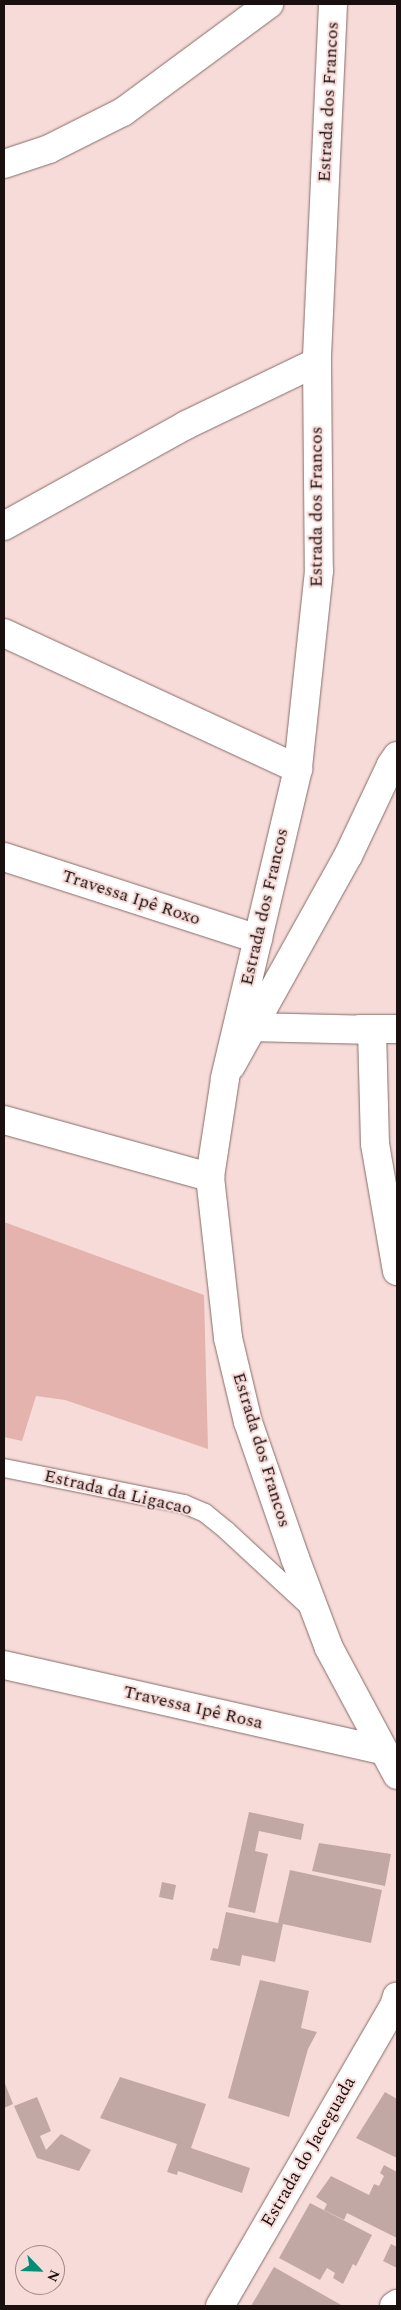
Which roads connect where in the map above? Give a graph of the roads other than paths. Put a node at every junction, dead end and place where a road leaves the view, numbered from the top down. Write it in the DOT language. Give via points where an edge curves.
graph roads {
  1 [pos="269,4"];
  2 [pos="333,4"];
  3 [pos="4,164"];
  4 [pos="317,362"];
  5 [pos="4,526"];
  6 [pos="4,633"];
  7 [pos="397,756"];
  8 [pos="298,769"];
  9 [pos="4,857"];
  10 [pos="258,940"];
  11 [pos="253,1027"];
  12 [pos="360,1029"];
  13 [pos="397,1029"];
  14 [pos="224,1079"];
  15 [pos="4,1120"];
  16 [pos="210,1177"];
  17 [pos="397,1271"];
  18 [pos="4,1468"];
  19 [pos="315,1612"];
  20 [pos="4,1665"];
  21 [pos="382,1750"];
  22 [pos="397,1775"];
  23 [pos="396,2003"];
  24 [pos="220,2306"];
  1 -- 3 [label="street" via="123,112 49,150"];
  2 -- 4 [label="street, Estrada dos Francos"];
  4 -- 5 [label="street" via="186,425"];
  4 -- 8 [label="street, Estrada dos Francos" via="319,571"];
  6 -- 8 [label="street"];
  7 -- 11 [label="street" via="348,856"];
  8 -- 10 [label="street, Estrada dos Francos"];
  9 -- 10 [label="street, Travessa Ipê Roxo"];
  10 -- 14 [label="street, Estrada dos Francos"];
  11 -- 12 [label="street"];
  11 -- 14 [label="street"];
  12 -- 13 [label="street"];
  12 -- 17 [label="street" via="372,1030 375,1144"];
  14 -- 16 [label="street, Estrada dos Francos"];
  15 -- 16 [label="street"];
  16 -- 19 [label="street, Estrada dos Francos" via="228,1338 248,1422"];
  18 -- 19 [label="lane, Estrada da Ligacao" via="184,1504 205,1513"];
  19 -- 21 [label="street, Estrada dos Francos" via="329,1648"];
  20 -- 21 [label="street, Travessa Ipê Rosa"];
  21 -- 22 [label="street, Estrada dos Francos"];
  23 -- 24 [label="street, Estrada do Jaceguada"];
}
